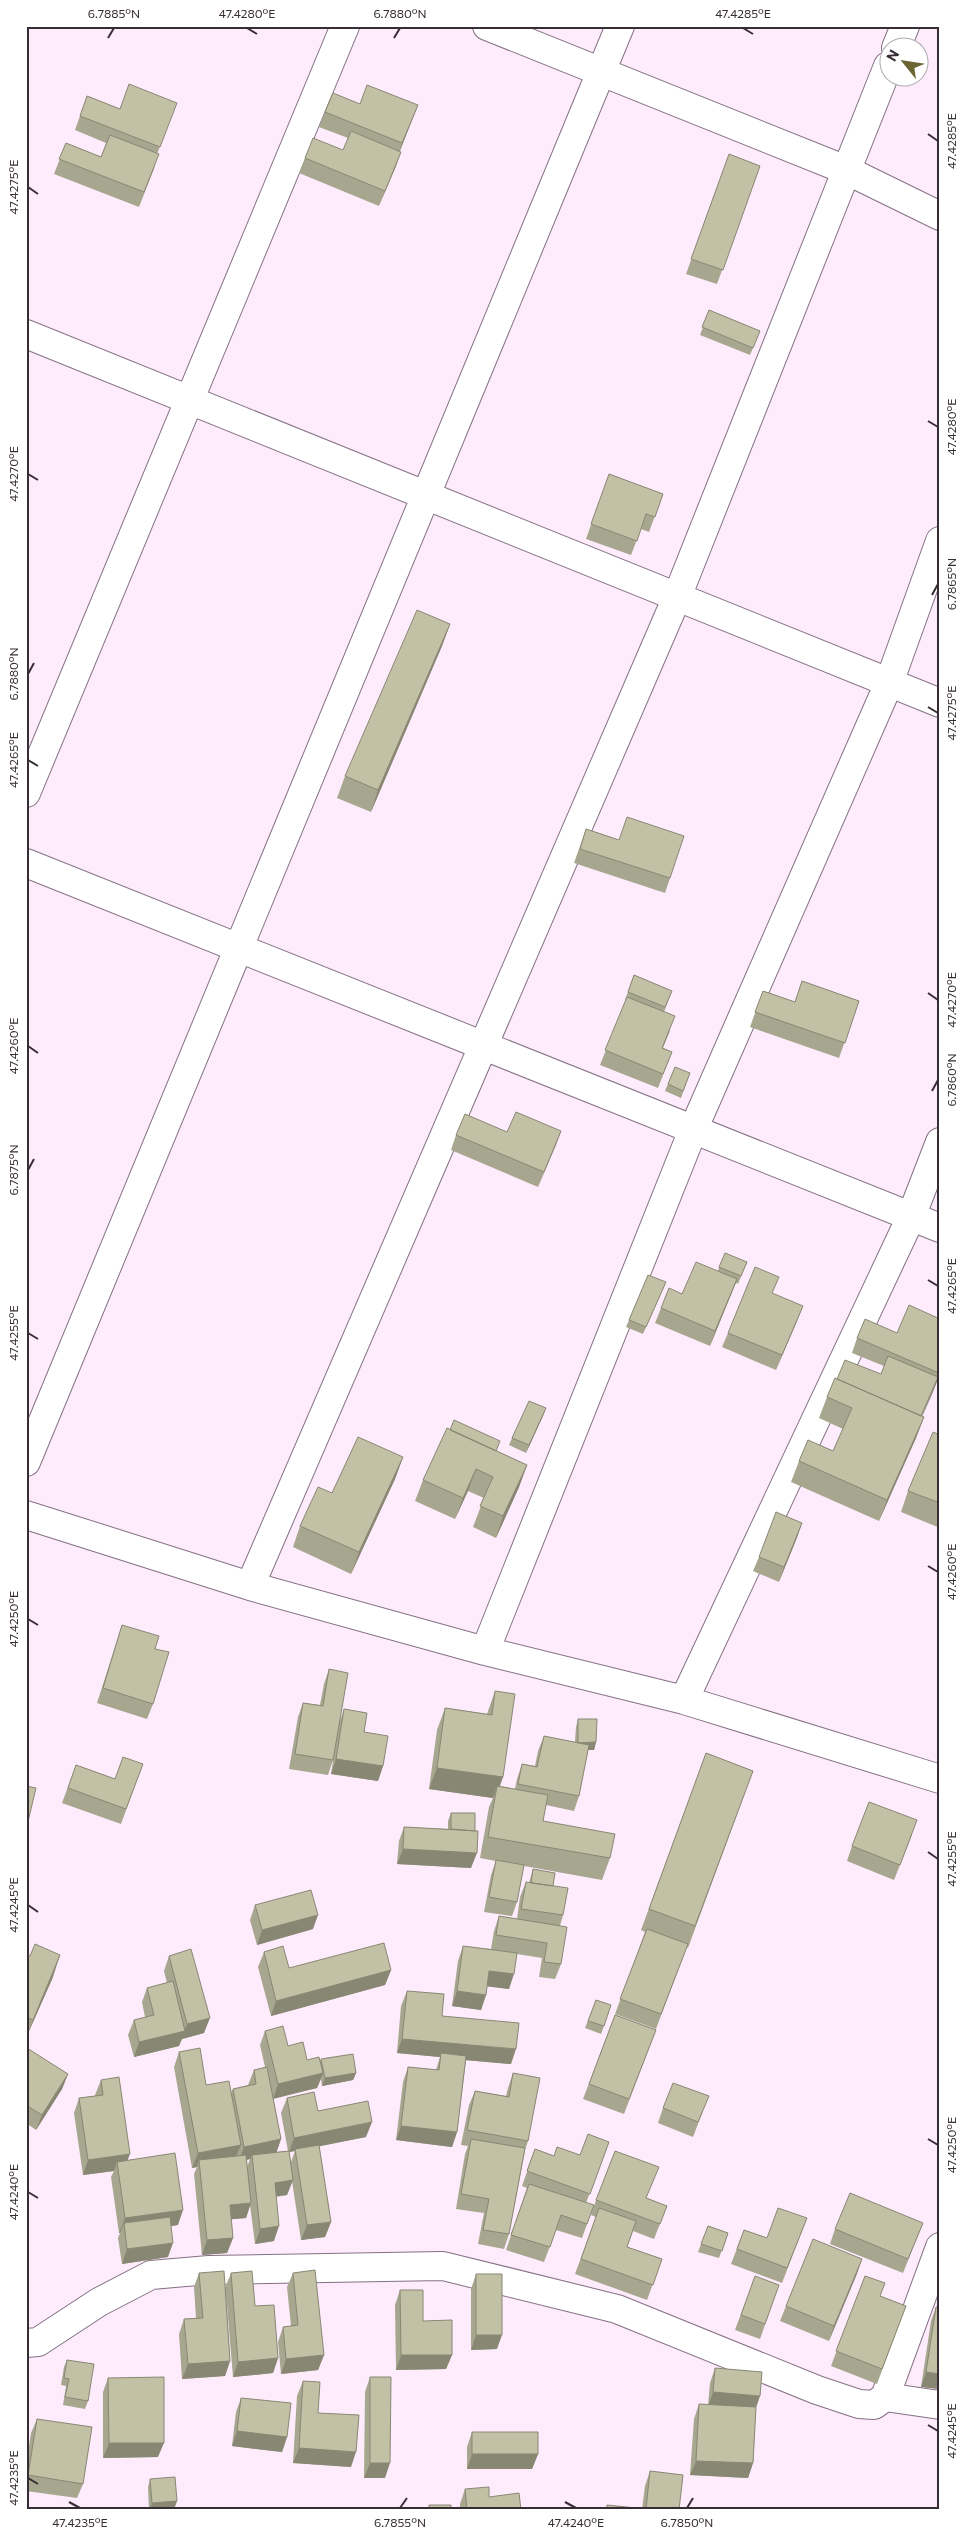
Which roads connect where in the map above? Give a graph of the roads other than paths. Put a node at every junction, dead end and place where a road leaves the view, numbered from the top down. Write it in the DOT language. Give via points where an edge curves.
graph roads {
  1 [pos="346,26"];
  2 [pos="487,26"];
  3 [pos="620,26"];
  4 [pos="905,26"];
  5 [pos="900,38"];
  6 [pos="601,72"];
  7 [pos="879,88"];
  8 [pos="846,170"];
  9 [pos="940,216"];
  10 [pos="26,334"];
  11 [pos="190,400"];
  12 [pos="426,496"];
  13 [pos="940,541"];
  14 [pos="677,597"];
  15 [pos="889,683"];
  16 [pos="940,703"];
  17 [pos="26,793"];
  18 [pos="26,863"];
  19 [pos="239,948"];
  20 [pos="484,1046"];
  21 [pos="693,1130"];
  22 [pos="940,1142"];
  23 [pos="911,1217"];
  24 [pos="940,1228"];
  25 [pos="26,1462"];
  26 [pos="26,1515"];
  27 [pos="250,1586"];
  28 [pos="485,1651"];
  29 [pos="684,1700"];
  30 [pos="930,1776"];
  31 [pos="940,1799"];
  32 [pos="940,2247"];
  33 [pos="26,2343"];
  34 [pos="884,2397"];
  35 [pos="940,2404"];
  1 -- 11 [label="street"];
  2 -- 6 [label="street"];
  3 -- 6 [label="street"];
  4 -- 5 [label="street"];
  6 -- 8 [label="street"];
  6 -- 12 [label="street"];
  7 -- 8 [label="street"];
  8 -- 9 [label="street"];
  8 -- 14 [label="street"];
  10 -- 11 [label="street"];
  11 -- 12 [label="street"];
  11 -- 17 [label="street"];
  12 -- 14 [label="street"];
  12 -- 19 [label="street"];
  13 -- 15 [label="street"];
  14 -- 15 [label="street"];
  14 -- 20 [label="street"];
  15 -- 16 [label="street"];
  15 -- 21 [label="street"];
  18 -- 19 [label="street"];
  19 -- 20 [label="street"];
  19 -- 25 [label="street"];
  20 -- 21 [label="street"];
  20 -- 27 [label="street"];
  21 -- 23 [label="street"];
  21 -- 28 [label="street"];
  22 -- 23 [label="street"];
  23 -- 24 [label="street"];
  23 -- 29 [label="street"];
  26 -- 27 [label="street"];
  27 -- 28 [label="street"];
  28 -- 29 [label="street"];
  29 -- 30 [label="street"];
  30 -- 31 [label="street"];
  32 -- 34 [label="street"];
  33 -- 34 [label="street" via="38,2342 99,2302 151,2275 209,2270 443,2266 617,2309 817,2390 860,2404 874,2405"];
  34 -- 35 [label="street"];
}
